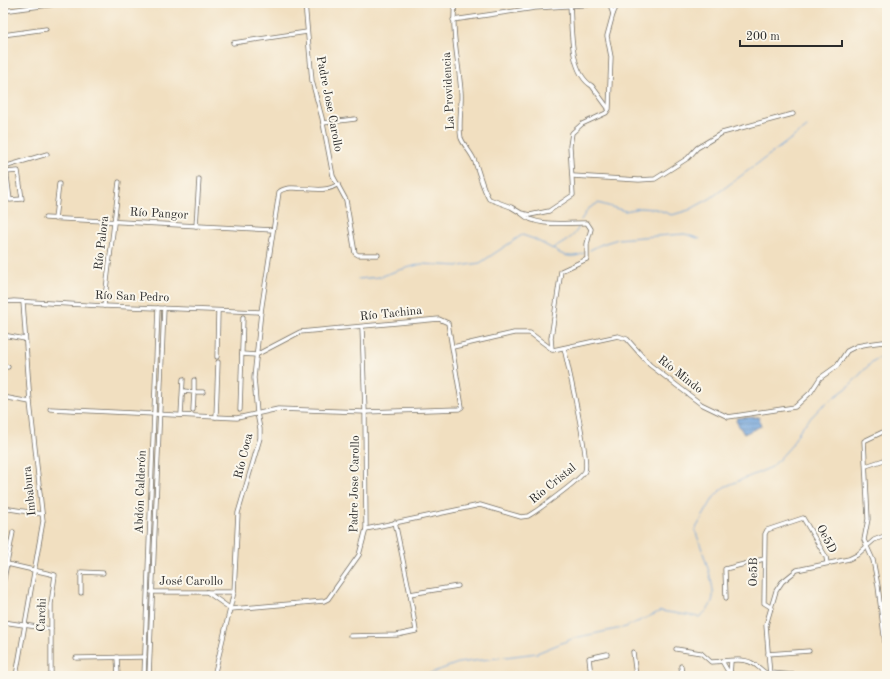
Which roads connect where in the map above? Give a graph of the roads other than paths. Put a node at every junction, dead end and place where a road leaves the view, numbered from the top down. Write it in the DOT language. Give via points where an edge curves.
graph roads {
  1 [pos="64,3"];
  2 [pos="305,3"];
  3 [pos="455,3"];
  4 [pos="614,3"];
  5 [pos="618,3"];
  6 [pos="609,4"];
  7 [pos="570,5"];
  8 [pos="3,10"];
  9 [pos="613,14"];
  10 [pos="453,20"];
  11 [pos="46,30"];
  12 [pos="307,32"];
  13 [pos="3,35"];
  14 [pos="232,43"];
  15 [pos="609,109"];
  16 [pos="793,114"];
  17 [pos="355,119"];
  18 [pos="323,123"];
  19 [pos="3,146"];
  20 [pos="47,154"];
  21 [pos="4,167"];
  22 [pos="6,172"];
  23 [pos="573,176"];
  24 [pos="199,179"];
  25 [pos="119,182"];
  26 [pos="59,184"];
  27 [pos="338,184"];
  28 [pos="521,213"];
  29 [pos="45,218"];
  30 [pos="55,219"];
  31 [pos="115,222"];
  32 [pos="196,226"];
  33 [pos="273,230"];
  34 [pos="378,255"];
  35 [pos="3,302"];
  36 [pos="23,302"];
  37 [pos="104,306"];
  38 [pos="158,308"];
  39 [pos="164,308"];
  40 [pos="218,311"];
  41 [pos="261,312"];
  42 [pos="244,317"];
  43 [pos="362,327"];
  44 [pos="3,335"];
  45 [pos="25,339"];
  46 [pos="885,343"];
  47 [pos="453,347"];
  48 [pos="564,348"];
  49 [pos="552,350"];
  50 [pos="242,354"];
  51 [pos="256,355"];
  52 [pos="217,357"];
  53 [pos="218,362"];
  54 [pos="3,366"];
  55 [pos="8,367"];
  56 [pos="183,379"];
  57 [pos="194,380"];
  58 [pos="183,391"];
  59 [pos="194,392"];
  60 [pos="203,392"];
  61 [pos="3,397"];
  62 [pos="30,402"];
  63 [pos="50,409"];
  64 [pos="194,410"];
  65 [pos="240,410"];
  66 [pos="366,412"];
  67 [pos="257,413"];
  68 [pos="154,414"];
  69 [pos="160,414"];
  70 [pos="181,416"];
  71 [pos="216,417"];
  72 [pos="887,430"];
  73 [pos="887,459"];
  74 [pos="866,466"];
  75 [pos="3,508"];
  76 [pos="42,514"];
  77 [pos="395,522"];
  78 [pos="366,529"];
  79 [pos="13,532"];
  80 [pos="765,532"];
  81 [pos="887,535"];
  82 [pos="867,545"];
  83 [pos="764,559"];
  84 [pos="827,563"];
  85 [pos="5,564"];
  86 [pos="36,569"];
  87 [pos="104,573"];
  88 [pos="3,584"];
  89 [pos="458,586"];
  90 [pos="82,592"];
  91 [pos="150,592"];
  92 [pos="207,592"];
  93 [pos="234,592"];
  94 [pos="410,594"];
  95 [pos="726,598"];
  96 [pos="772,608"];
  97 [pos="231,609"];
  98 [pos="3,622"];
  99 [pos="24,626"];
  100 [pos="51,629"];
  101 [pos="886,633"];
  102 [pos="350,636"];
  103 [pos="676,649"];
  104 [pos="809,651"];
  105 [pos="633,652"];
  106 [pos="607,654"];
  107 [pos="768,654"];
  108 [pos="117,657"];
  109 [pos="145,657"];
  110 [pos="76,658"];
  111 [pos="887,660"];
  112 [pos="731,661"];
  113 [pos="722,662"];
  114 [pos="681,666"];
  115 [pos="729,674"];
  116 [pos="770,675"];
  117 [pos="16,676"];
  118 [pos="51,676"];
  119 [pos="118,676"];
  120 [pos="144,676"];
  121 [pos="149,676"];
  122 [pos="214,676"];
  123 [pos="591,676"];
  124 [pos="636,676"];
  125 [pos="682,676"];
  126 [pos="800,676"];
  127 [pos="807,676"];
  1 -- 8 [label="street"];
  2 -- 12 [label="street, Padre Jose Carollo"];
  3 -- 10 [label="street, La Providencia"];
  4 -- 6 [label="street"];
  5 -- 9 [label="street"];
  6 -- 7 [label="street"];
  6 -- 9 [label="street"];
  7 -- 10 [label="street"];
  7 -- 15 [label="street" via="576,66"];
  9 -- 15 [label="street" via="607,36 612,57"];
  10 -- 28 [label="street, La Providencia" via="461,93 462,140 475,161 489,199"];
  11 -- 13 [label="street"];
  12 -- 14 [label="street"];
  12 -- 18 [label="street, Padre Jose Carollo" via="311,76"];
  15 -- 23 [label="street, La Providencia" via="606,113 577,127 572,133 570,146"];
  16 -- 23 [label="street" via="722,133 655,179"];
  17 -- 18 [label="street"];
  18 -- 27 [label="street, Padre Jose Carollo" via="333,176"];
  19 -- 21 [label="street"];
  20 -- 21 [label="street"];
  21 -- 22 [label="street"];
  22 -- 22 [label="street" via="18,171 22,199 10,200"];
  23 -- 28 [label="street, La Providencia" via="572,198 549,211 530,215"];
  24 -- 32 [label="street"];
  25 -- 31 [label="street, Río Palora"];
  26 -- 30 [label="street"];
  27 -- 33 [label="street, Río Coca" via="329,189 280,191"];
  27 -- 34 [label="street, Padre Jose Carollo" via="346,200 355,253"];
  28 -- 49 [label="street" via="529,220 561,225 587,223 590,229 588,258 561,271 551,338"];
  29 -- 30 [label="street, Río Pangor"];
  30 -- 31 [label="street, Río Pangor"];
  31 -- 32 [label="street, Río Pangor"];
  31 -- 37 [label="street, Río Palora"];
  32 -- 33 [label="street, Río Pangor"];
  33 -- 41 [label="street, Río Coca"];
  35 -- 36 [label="street, Río San Pedro"];
  36 -- 37 [label="street, Río San Pedro"];
  36 -- 45 [label="street, Imbabura"];
  37 -- 38 [label="street, Río San Pedro"];
  38 -- 39 [label="street, Río San Pedro"];
  38 -- 68 [label="street, Abdón Calderón"];
  39 -- 40 [label="street, Río San Pedro"];
  39 -- 69 [label="street, Abdón Calderón"];
  40 -- 41 [label="street, Río San Pedro"];
  40 -- 52 [label="street"];
  41 -- 51 [label="street, Río Coca"];
  42 -- 50 [label="street"];
  43 -- 47 [label="street, Río Tachina" via="445,320 448,323"];
  43 -- 51 [label="street, Río Tachina" via="300,332"];
  43 -- 66 [label="street, Padre Jose Carollo"];
  44 -- 45 [label="street"];
  45 -- 62 [label="street, Imbabura"];
  46 -- 48 [label="street, Río Mindo" via="857,346 846,351 836,366 820,378 811,392 795,407 732,417 717,413 701,404 650,365 634,345 623,337"];
  47 -- 49 [label="street" via="514,333 530,333"];
  47 -- 66 [label="street, Río Tachina" via="462,407"];
  48 -- 49 [label="street, Río Mindo"];
  48 -- 77 [label="street, Río Cristal" via="586,467 582,474 528,516 521,517 480,505"];
  50 -- 51 [label="street"];
  50 -- 65 [label="street"];
  51 -- 67 [label="street, Río Coca" via="254,378"];
  53 -- 71 [label="street"];
  54 -- 55 [label="street"];
  56 -- 58 [label="street"];
  57 -- 59 [label="street"];
  58 -- 59 [label="street"];
  58 -- 70 [label="street"];
  59 -- 60 [label="street"];
  59 -- 64 [label="street"];
  61 -- 62 [label="street"];
  62 -- 76 [label="street, Imbabura"];
  63 -- 68 [label="street"];
  66 -- 67 [label="street" via="278,409"];
  66 -- 78 [label="street, Padre Jose Carollo"];
  67 -- 71 [label="street" via="245,417"];
  67 -- 93 [label="street, Río Coca" via="260,438 238,514"];
  68 -- 69 [label="street"];
  68 -- 91 [label="street, Abdón Calderón"];
  69 -- 70 [label="street"];
  69 -- 91 [label="street, Abdón Calderón"];
  70 -- 71 [label="street"];
  72 -- 74 [label="street" via="864,441"];
  73 -- 74 [label="street"];
  74 -- 82 [label="street" via="868,519 864,540"];
  75 -- 76 [label="street"];
  76 -- 86 [label="street, Imbabura"];
  77 -- 78 [label="street, Río Cristal"];
  77 -- 94 [label="street"];
  78 -- 97 [label="street, Padre Jose Carollo" via="359,555 326,600"];
  79 -- 85 [label="street"];
  80 -- 83 [label="street, Oe5B"];
  80 -- 84 [label="street, Oe5D" via="803,518"];
  81 -- 82 [label="street"];
  82 -- 84 [label="street" via="849,559"];
  82 -- 101 [label="street" via="873,560"];
  83 -- 95 [label="street" via="725,569"];
  83 -- 96 [label="street, Oe5B" via="764,603"];
  84 -- 96 [label="street" via="797,570 786,577 776,591"];
  85 -- 86 [label="street"];
  85 -- 88 [label="street"];
  86 -- 99 [label="street, Imbabura"];
  86 -- 100 [label="street, Carchi" via="55,575"];
  87 -- 90 [label="street" via="81,572"];
  89 -- 94 [label="street"];
  91 -- 92 [label="street, José Carollo"];
  91 -- 109 [label="street, Abdón Calderón"];
  91 -- 121 [label="street, Abdón Calderón"];
  92 -- 93 [label="street, José Carollo"];
  92 -- 97 [label="street"];
  93 -- 97 [label="street, Río Coca"];
  94 -- 102 [label="street" via="416,631 397,635"];
  96 -- 107 [label="street" via="766,625"];
  97 -- 122 [label="street, Río Coca"];
  98 -- 99 [label="street"];
  99 -- 100 [label="street"];
  99 -- 117 [label="street, Imbabura"];
  100 -- 118 [label="street, Carchi"];
  101 -- 111 [label="street"];
  103 -- 113 [label="street" via="701,653 711,662"];
  104 -- 107 [label="street"];
  105 -- 124 [label="street"];
  106 -- 123 [label="street" via="589,658"];
  107 -- 116 [label="street"];
  108 -- 109 [label="street"];
  108 -- 110 [label="street"];
  108 -- 119 [label="street"];
  109 -- 120 [label="street, Abdón Calderón"];
  112 -- 113 [label="street"];
  112 -- 115 [label="street"];
  112 -- 116 [label="street" via="752,662"];
  113 -- 115 [label="street"];
  114 -- 125 [label="street"];
  116 -- 126 [label="street"];
  126 -- 127 [label="street"];
}
